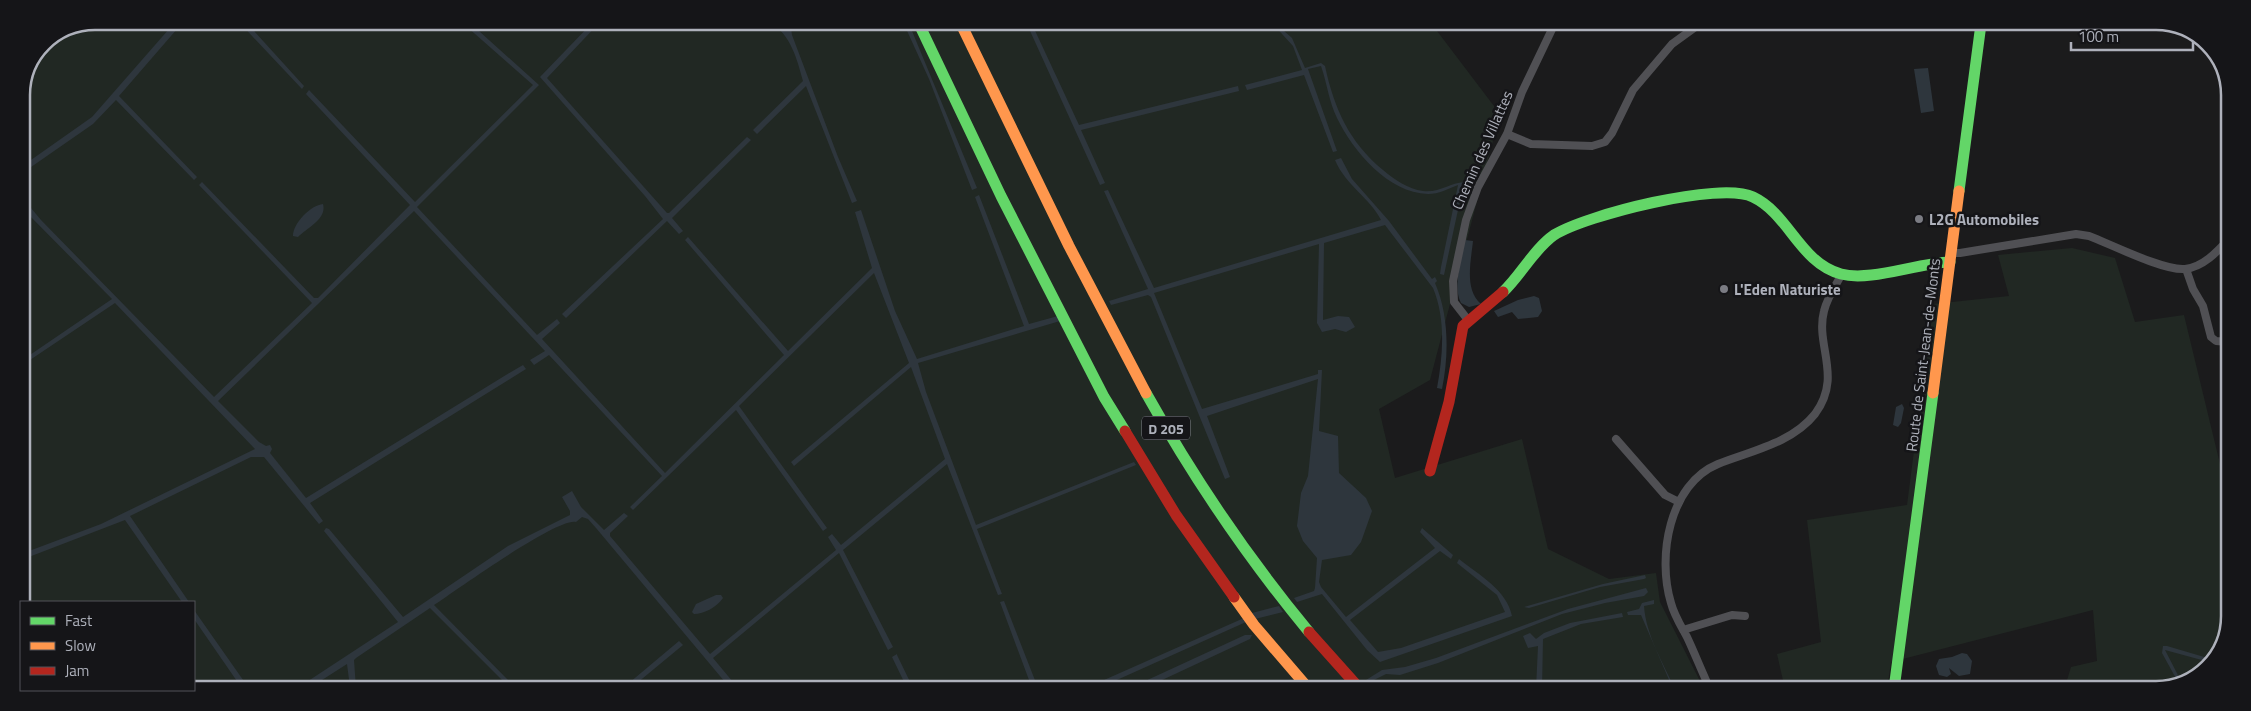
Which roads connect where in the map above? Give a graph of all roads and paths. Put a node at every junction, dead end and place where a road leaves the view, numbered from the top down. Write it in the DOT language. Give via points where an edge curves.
graph roads {
  1 [pos="922,30"];
  2 [pos="964,30"];
  3 [pos="1552,30"];
  4 [pos="1691,30"];
  5 [pos="1980,30"];
  6 [pos="1507,134"];
  7 [pos="2221,247"];
  8 [pos="1950,257"];
  9 [pos="2186,269"];
  10 [pos="1842,274"];
  11 [pos="1468,320"];
  12 [pos="2221,341"];
  13 [pos="1616,439"];
  14 [pos="1430,472"];
  15 [pos="1678,502"];
  16 [pos="1745,616"];
  17 [pos="1683,630"];
  18 [pos="1302,681"];
  19 [pos="1353,681"];
  20 [pos="1706,681"];
  21 [pos="1895,681"];
  1 -- 18 [label="street" via="1001,196 1104,397 1206,557 1254,625"];
  2 -- 19 [label="street, D 205" via="1128,360 1184,458 1270,582"];
  3 -- 6 [label="street, Chemin des Villattes" via="1522,92"];
  4 -- 6 [label="street" via="1672,44 1633,90 1606,142 1592,146 1531,144"];
  5 -- 8 [label="street, Route de Saint-Jean-de-Monts"];
  6 -- 11 [label="street, Chemin des Villattes" via="1474,195 1453,281 1454,302"];
  7 -- 9 [label="street" via="2207,260"];
  8 -- 9 [label="street" via="2076,234 2089,236 2165,266"];
  8 -- 10 [label="street" via="1863,274"];
  8 -- 21 [label="street, Route de Saint-Jean-de-Monts"];
  9 -- 12 [label="street" via="2203,306 2211,337"];
  10 -- 11 [label="street" via="1817,260 1762,203 1751,196 1739,192 1709,194 1608,215 1572,226 1553,236 1511,285"];
  10 -- 15 [label="street" via="1823,312 1827,384 1815,414 1796,432 1707,470"];
  11 -- 14 [label="street" via="1463,326 1449,402"];
  13 -- 15 [label="street" via="1665,494"];
  15 -- 17 [label="street" via="1668,540 1666,565 1671,604"];
  16 -- 17 [label="street" via="1732,615"];
  17 -- 20 [label="street"];
}
